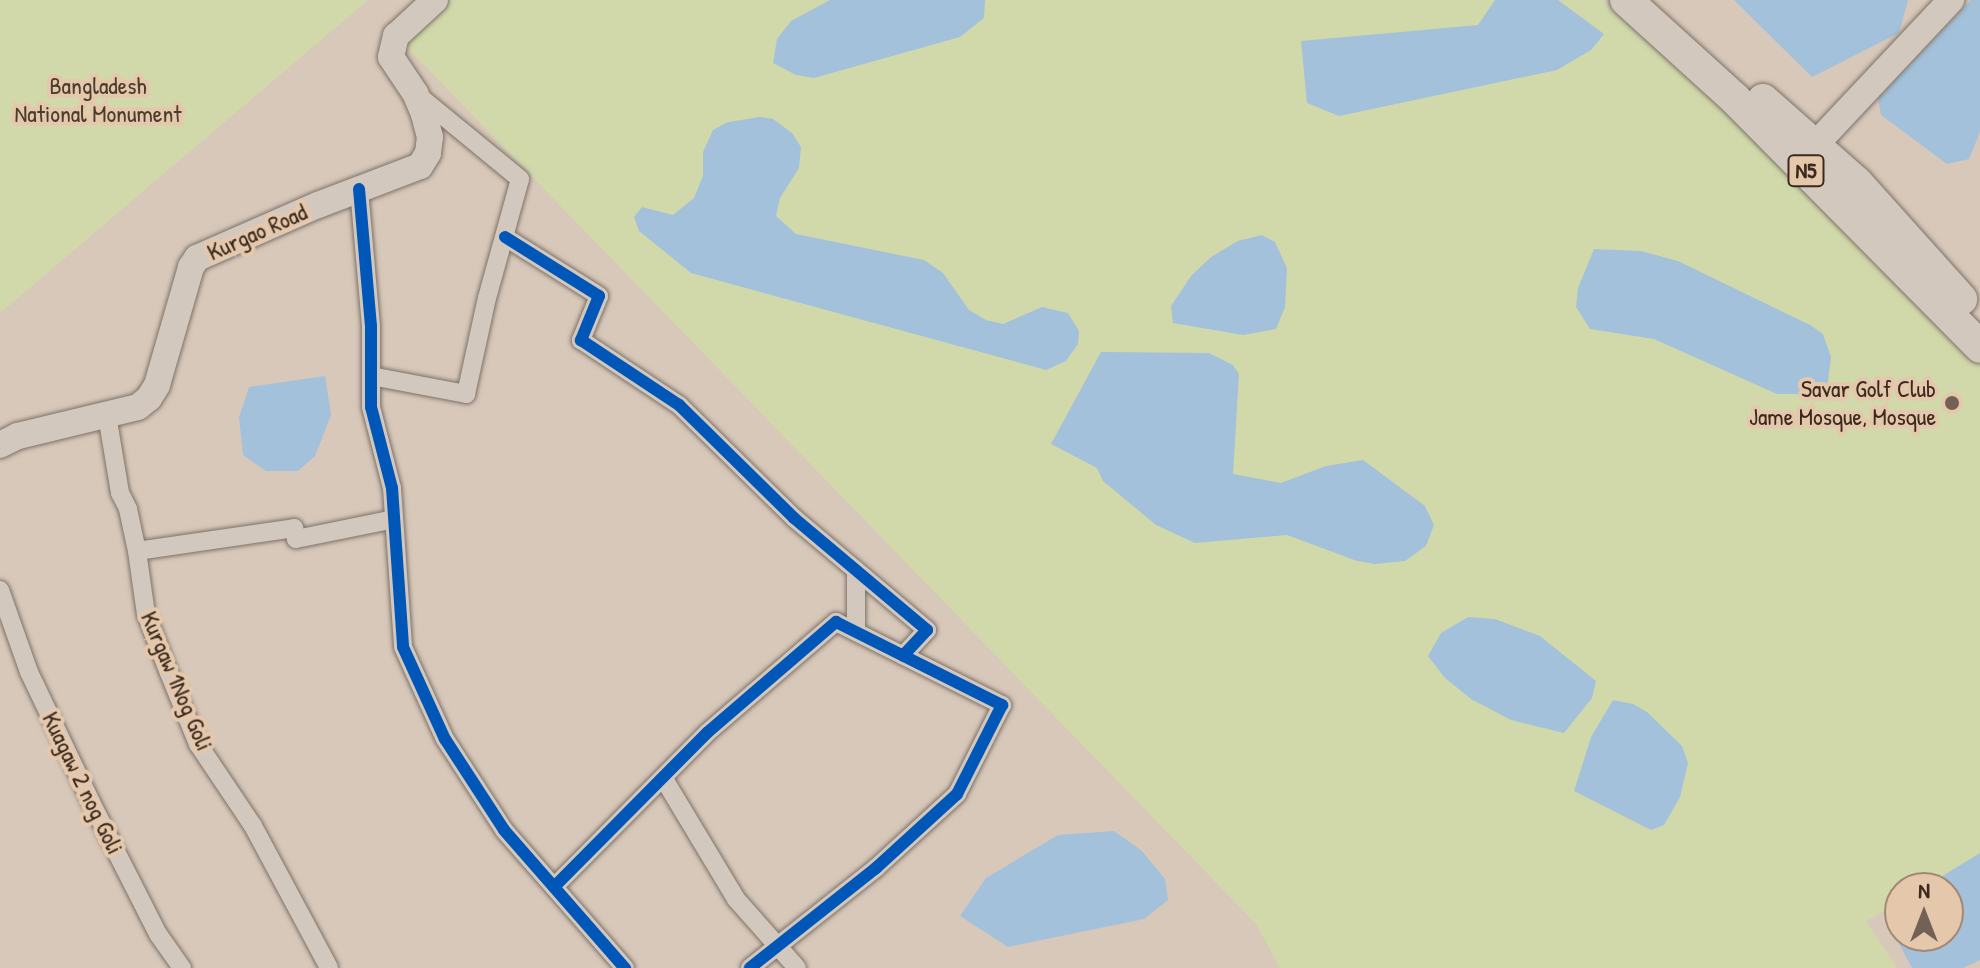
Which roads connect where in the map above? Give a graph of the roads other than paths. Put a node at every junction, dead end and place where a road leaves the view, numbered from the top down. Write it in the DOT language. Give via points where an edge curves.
graph roads {
  1 [pos="435,0"];
  2 [pos="1626,0"];
  3 [pos="1654,0"];
  4 [pos="1951,0"];
  5 [pos="415,93"];
  6 [pos="1806,154"];
  7 [pos="359,189"];
  8 [pos="505,237"];
  9 [pos="1980,320"];
  10 [pos="1980,347"];
  11 [pos="371,376"];
  12 [pos="107,415"];
  13 [pos="0,445"];
  14 [pos="394,519"];
  15 [pos="137,551"];
  16 [pos="856,570"];
  17 [pos="0,590"];
  18 [pos="856,632"];
  19 [pos="903,656"];
  20 [pos="664,779"];
  21 [pos="554,887"];
  22 [pos="778,949"];
  23 [pos="182,968"];
  24 [pos="329,968"];
  25 [pos="625,968"];
  26 [pos="750,968"];
  27 [pos="797,968"];
  1 -- 5 [label="street, Kurgao Road" via="396,36 391,57"];
  2 -- 6 [label="highway, N5"];
  3 -- 6 [label="highway, N5"];
  4 -- 6 [label="street"];
  5 -- 7 [label="street, Kurgao Road" via="430,137 428,153 420,166"];
  5 -- 8 [label="street" via="520,179"];
  6 -- 9 [label="highway, N5" via="1857,183"];
  6 -- 10 [label="highway, N5"];
  7 -- 11 [label="street"];
  7 -- 12 [label="street, Kurgao Road" via="197,258 149,398 138,407"];
  8 -- 11 [label="street" via="466,394"];
  8 -- 16 [label="street" via="599,296 581,340 679,405 794,518"];
  11 -- 14 [label="street" via="371,407 392,488"];
  12 -- 13 [label="street, Kurgao Road"];
  12 -- 15 [label="street, Kurgaw 1Nog Goli" via="120,493"];
  14 -- 15 [label="street" via="296,539 294,528"];
  14 -- 21 [label="street" via="403,647 445,739 504,830"];
  15 -- 24 [label="street, Kurgaw 1Nog Goli" via="146,614 198,744 253,826"];
  16 -- 18 [label="street"];
  16 -- 19 [label="street" via="927,630"];
  17 -- 23 [label="street, Kuagaw 2 nog Goli" via="29,672 91,802 158,934"];
  18 -- 19 [label="street"];
  18 -- 20 [label="street" via="836,622 708,732"];
  19 -- 22 [label="street" via="1002,705 957,794"];
  20 -- 21 [label="street"];
  20 -- 22 [label="street" via="736,899"];
  21 -- 25 [label="street"];
  22 -- 26 [label="street"];
  22 -- 27 [label="street"];
}
